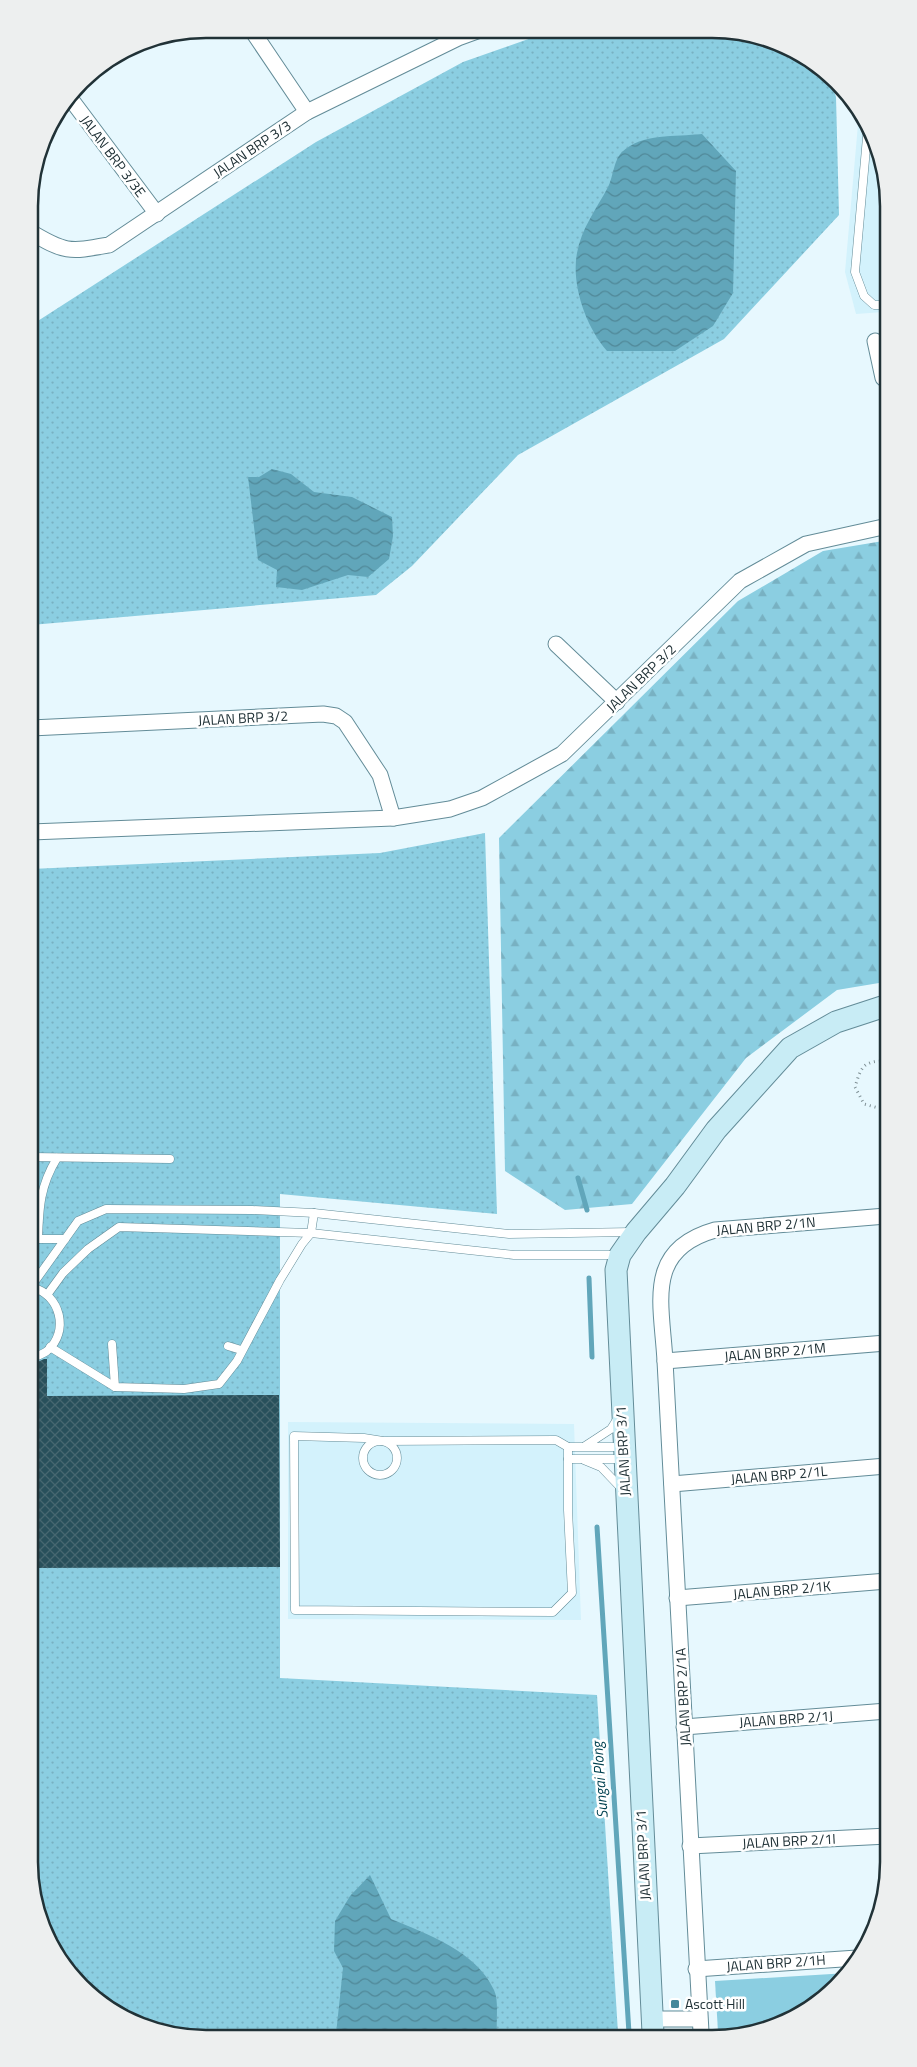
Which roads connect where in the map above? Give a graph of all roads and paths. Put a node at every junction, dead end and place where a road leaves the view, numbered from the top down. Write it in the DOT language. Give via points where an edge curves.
graph roads {
  1 [pos="257,38"];
  2 [pos="448,38"];
  3 [pos="73,102"];
  4 [pos="307,112"];
  5 [pos="867,140"];
  6 [pos="157,214"];
  7 [pos="38,236"];
  8 [pos="880,305"];
  9 [pos="875,341"];
  10 [pos="880,364"];
  11 [pos="880,528"];
  12 [pos="556,644"];
  13 [pos="617,702"];
  14 [pos="38,728"];
  15 [pos="393,818"];
  16 [pos="38,832"];
  17 [pos="880,1008"];
  18 [pos="879,1061"];
  19 [pos="879,1108"];
  20 [pos="38,1157"];
  21 [pos="57,1158"];
  22 [pos="170,1159"];
  23 [pos="38,1197"];
  24 [pos="314,1213"];
  25 [pos="879,1217"];
  26 [pos="636,1232"];
  27 [pos="311,1233"];
  28 [pos="38,1239"];
  29 [pos="65,1239"];
  30 [pos="620,1255"];
  31 [pos="38,1277"];
  32 [pos="38,1289"];
  33 [pos="47,1296"];
  34 [pos="112,1344"];
  35 [pos="879,1344"];
  36 [pos="228,1346"];
  37 [pos="50,1347"];
  38 [pos="241,1350"];
  39 [pos="38,1355"];
  40 [pos="665,1361"];
  41 [pos="115,1387"];
  42 [pos="621,1413"];
  43 [pos="383,1441"];
  44 [pos="568,1447"];
  45 [pos="584,1447"];
  46 [pos="623,1453"];
  47 [pos="568,1459"];
  48 [pos="584,1460"];
  49 [pos="879,1467"];
  50 [pos="672,1484"];
  51 [pos="625,1494"];
  52 [pos="879,1583"];
  53 [pos="677,1598"];
  54 [pos="879,1712"];
  55 [pos="684,1727"];
  56 [pos="879,1836"];
  57 [pos="690,1846"];
  58 [pos="848,1959"];
  59 [pos="696,1969"];
  60 [pos="652,2026"];
  61 [pos="700,2026"];
  1 -- 4 [label="street"];
  2 -- 4 [label="street, JALAN BRP 3/3"];
  3 -- 6 [label="street, JALAN BRP 3/3E"];
  4 -- 6 [label="street, JALAN BRP 3/3"];
  5 -- 8 [label="lane" via="855,272 864,296 874,305"];
  6 -- 7 [label="street, JALAN BRP 3/3" via="109,245 72,251"];
  9 -- 10 [label="street"];
  11 -- 13 [label="street, JALAN BRP 3/2" via="806,544 740,581"];
  12 -- 13 [label="street"];
  13 -- 15 [label="street, JALAN BRP 3/2" via="562,754 482,798 450,809"];
  14 -- 15 [label="street, JALAN BRP 3/2" via="323,714 336,716 345,722 380,775"];
  15 -- 16 [label="street, JALAN BRP 3/2"];
  17 -- 26 [label="street, JALAN BRP 3/1" via="836,1022 790,1048 716,1130"];
  18 -- 19 [label="path" via="871,1061 860,1070 855,1087 864,1104"];
  20 -- 21 [label="lane"];
  21 -- 22 [label="lane"];
  21 -- 23 [label="lane"];
  24 -- 26 [label="lane" via="509,1234"];
  24 -- 27 [label="lane"];
  24 -- 29 [label="lane" via="106,1209 78,1221"];
  25 -- 40 [label="street, JALAN BRP 2/1N" via="715,1230 685,1242 665,1267 661,1285"];
  26 -- 30 [label="street, JALAN BRP 3/1"];
  27 -- 30 [label="lane" via="514,1255"];
  27 -- 33 [label="lane" via="118,1226 63,1273"];
  27 -- 38 [label="lane"];
  28 -- 29 [label="lane"];
  29 -- 31 [label="lane"];
  30 -- 42 [label="street, JALAN BRP 3/1" via="616,1270"];
  32 -- 33 [label="lane"];
  33 -- 37 [label="lane" via="54,1302 60,1318 58,1336"];
  34 -- 41 [label="lane"];
  35 -- 40 [label="street, JALAN BRP 2/1M"];
  36 -- 38 [label="lane"];
  37 -- 39 [label="lane"];
  37 -- 41 [label="lane"];
  38 -- 41 [label="lane" via="237,1361 219,1384 184,1389"];
  40 -- 50 [label="street, JALAN BRP 2/1A"];
  42 -- 45 [label="lane" via="611,1429"];
  42 -- 46 [label="street, JALAN BRP 3/1"];
  43 -- 43 [label="lane" via="392,1446 397,1456 395,1466 387,1473 376,1475 367,1470 362,1460 364,1450 372,1442"];
  43 -- 44 [label="lane" via="556,1440"];
  43 -- 47 [label="lane" via="294,1436 295,1610 554,1612 572,1593"];
  44 -- 45 [label="lane"];
  44 -- 47 [label="lane"];
  45 -- 46 [label="lane"];
  46 -- 48 [label="lane"];
  46 -- 51 [label="street, JALAN BRP 3/1"];
  47 -- 48 [label="lane"];
  48 -- 51 [label="lane" via="601,1467"];
  49 -- 50 [label="street, JALAN BRP 2/1L"];
  50 -- 53 [label="street, JALAN BRP 2/1A"];
  51 -- 60 [label="street, JALAN BRP 3/1"];
  52 -- 53 [label="street, JALAN BRP 2/1K"];
  53 -- 55 [label="street, JALAN BRP 2/1A"];
  54 -- 55 [label="street, JALAN BRP 2/1J"];
  55 -- 57 [label="street, JALAN BRP 2/1A"];
  56 -- 57 [label="street, JALAN BRP 2/1I"];
  57 -- 59 [label="street, JALAN BRP 2/1A"];
  58 -- 59 [label="street, JALAN BRP 2/1H"];
  59 -- 61 [label="street, JALAN BRP 2/1A"];
  60 -- 61 [label="street"];
}
